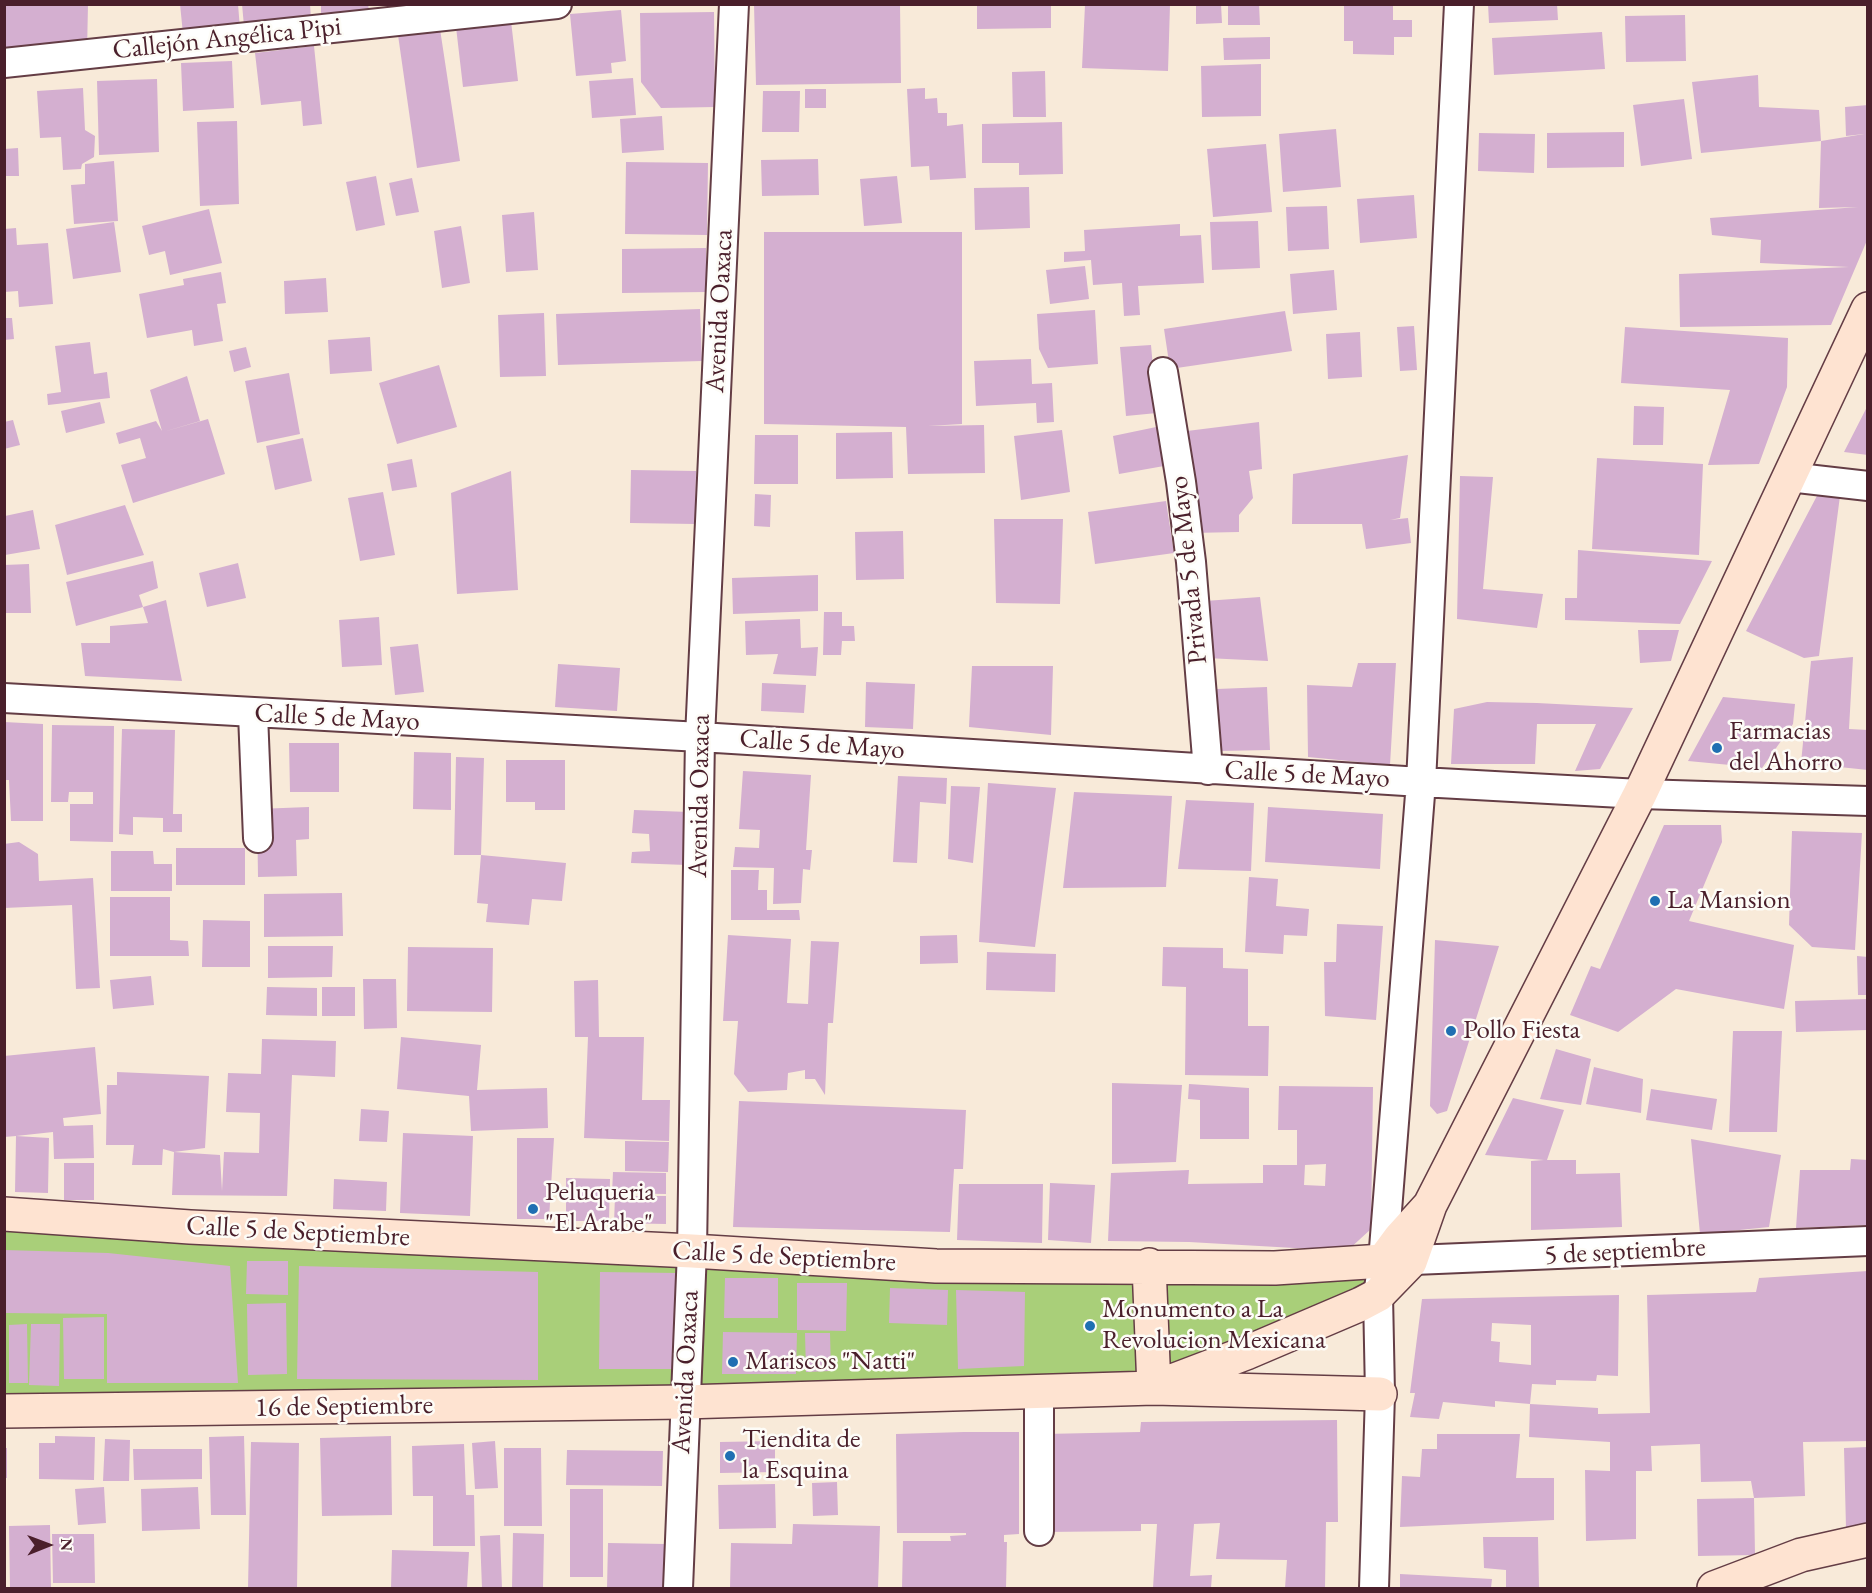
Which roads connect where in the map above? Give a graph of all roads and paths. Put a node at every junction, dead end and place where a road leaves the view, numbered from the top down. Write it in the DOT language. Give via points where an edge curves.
graph roads {
  1 [pos="557,4"];
  2 [pos="734,4"];
  3 [pos="1459,4"];
  4 [pos="4,63"];
  5 [pos="1868,309"];
  6 [pos="1163,372"];
  7 [pos="1789,477"];
  8 [pos="1868,486"];
  9 [pos="4,698"];
  10 [pos="253,714"];
  11 [pos="700,737"];
  12 [pos="1208,770"];
  13 [pos="1421,782"];
  14 [pos="1640,794"];
  15 [pos="1868,801"];
  16 [pos="258,838"];
  17 [pos="4,1214"];
  18 [pos="1868,1241"];
  19 [pos="692,1251"];
  20 [pos="1396,1261"];
  21 [pos="1149,1265"];
  22 [pos="1378,1295"];
  23 [pos="1154,1388"];
  24 [pos="1040,1392"];
  25 [pos="1380,1394"];
  26 [pos="684,1402"];
  27 [pos="4,1411"];
  28 [pos="1039,1531"];
  29 [pos="1868,1540"];
  30 [pos="678,1588"];
  31 [pos="1374,1588"];
  32 [pos="1714,1588"];
  1 -- 4 [label="street, Callejón Angélica Pipi"];
  2 -- 11 [label="street, Avenida Oaxaca"];
  3 -- 13 [label="street"];
  5 -- 7 [label="street"];
  6 -- 12 [label="street, Privada 5 de Mayo" via="1191,562"];
  7 -- 8 [label="street"];
  7 -- 14 [label="street"];
  9 -- 10 [label="street, Calle 5 de Mayo"];
  10 -- 11 [label="street, Calle 5 de Mayo"];
  10 -- 16 [label="street"];
  11 -- 12 [label="street, Calle 5 de Mayo"];
  11 -- 19 [label="street, Avenida Oaxaca"];
  12 -- 13 [label="street, Calle 5 de Mayo"];
  13 -- 14 [label="street, Calle 5 de Mayo"];
  13 -- 20 [label="street"];
  14 -- 15 [label="street, Calle 5 de Mayo"];
  14 -- 20 [label="street" via="1430,1205 1400,1238"];
  17 -- 19 [label="street, Calle 5 de Septiembre"];
  18 -- 20 [label="street, 5 de septiembre"];
  19 -- 21 [label="street, Calle 5 de Septiembre" via="936,1266"];
  19 -- 26 [label="street, Avenida Oaxaca"];
  20 -- 21 [label="street, Calle 5 de Septiembre" via="1275,1268"];
  20 -- 22 [label="street"];
  21 -- 23 [label="street"];
  22 -- 23 [label="street"];
  22 -- 25 [label="street"];
  23 -- 24 [label="street, 16 de Septiembre"];
  23 -- 25 [label="street, 16 de Septiembre"];
  24 -- 26 [label="street, 16 de Septiembre"];
  24 -- 28 [label="street"];
  25 -- 31 [label="street"];
  26 -- 27 [label="street, 16 de Septiembre"];
  26 -- 30 [label="street, Avenida Oaxaca"];
  29 -- 32 [label="street" via="1802,1555"];
}
